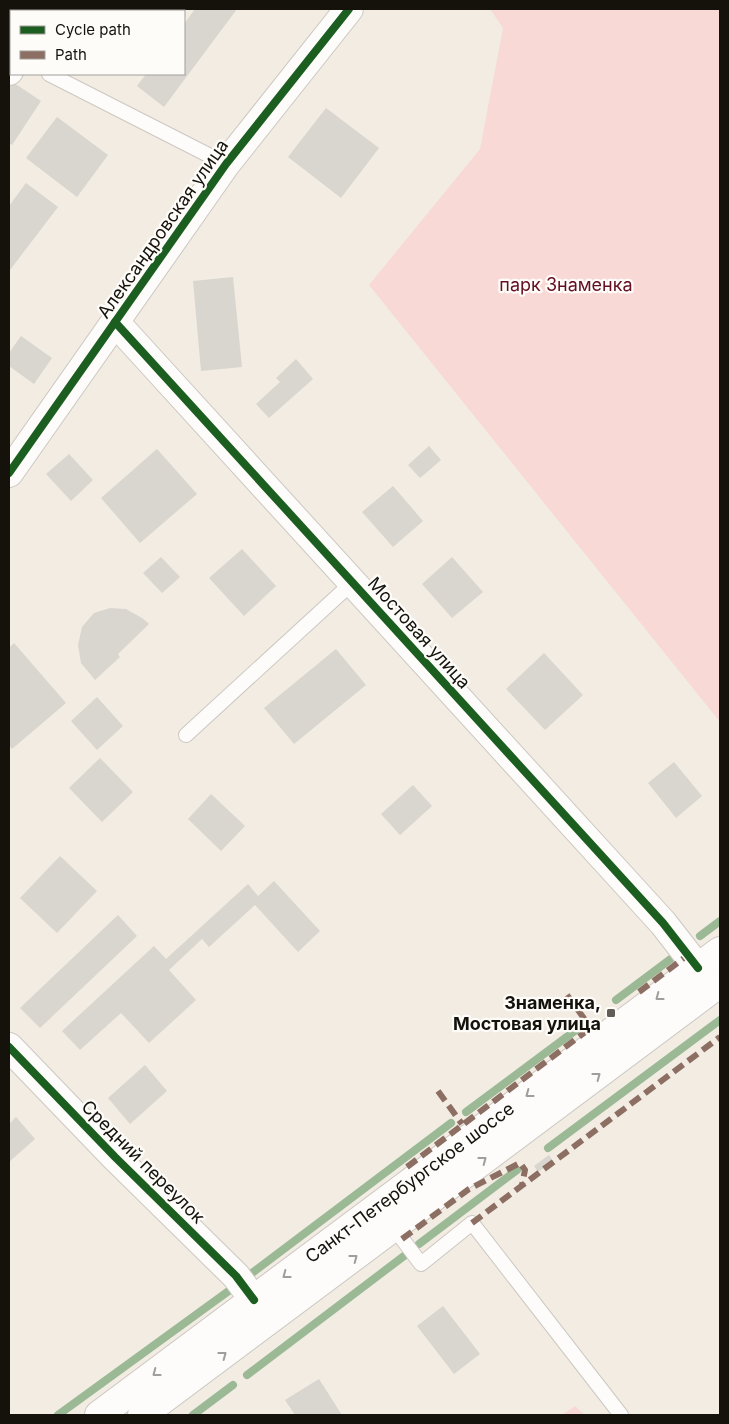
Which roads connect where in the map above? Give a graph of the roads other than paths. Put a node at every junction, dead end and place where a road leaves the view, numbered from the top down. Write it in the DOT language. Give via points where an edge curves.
graph roads {
  1 [pos="349,9"];
  2 [pos="51,75"];
  3 [pos="226,164"];
  4 [pos="115,322"];
  5 [pos="9,473"];
  6 [pos="353,582"];
  7 [pos="186,735"];
  8 [pos="720,951"];
  9 [pos="698,968"];
  10 [pos="720,984"];
  11 [pos="9,1047"];
  12 [pos="394,1228"];
  13 [pos="254,1300"];
  14 [pos="99,1415"];
  15 [pos="142,1415"];
  16 [pos="621,1415"];
  1 -- 3 [label="street, Александровская улица"];
  2 -- 3 [label="lane"];
  3 -- 4 [label="street, Александровская улица"];
  4 -- 5 [label="street, Александровская улица"];
  4 -- 6 [label="street, Мостовая улица"];
  6 -- 7 [label="lane"];
  6 -- 9 [label="street, Мостовая улица" via="664,922"];
  8 -- 9 [label="street, Санкт-Петербургское шоссе"];
  9 -- 13 [label="street, Санкт-Петербургское шоссе, one-way"];
  12 -- 10 [label="street, Санкт-Петербургское шоссе, one-way"];
  11 -- 13 [label="street, Средний переулок" via="114,1157 236,1276"];
  15 -- 12 [label="street, Санкт-Петербургское шоссе, one-way"];
  12 -- 16 [label="lane" via="421,1264 472,1223"];
  13 -- 14 [label="street, Санкт-Петербургское шоссе, one-way"];
}
